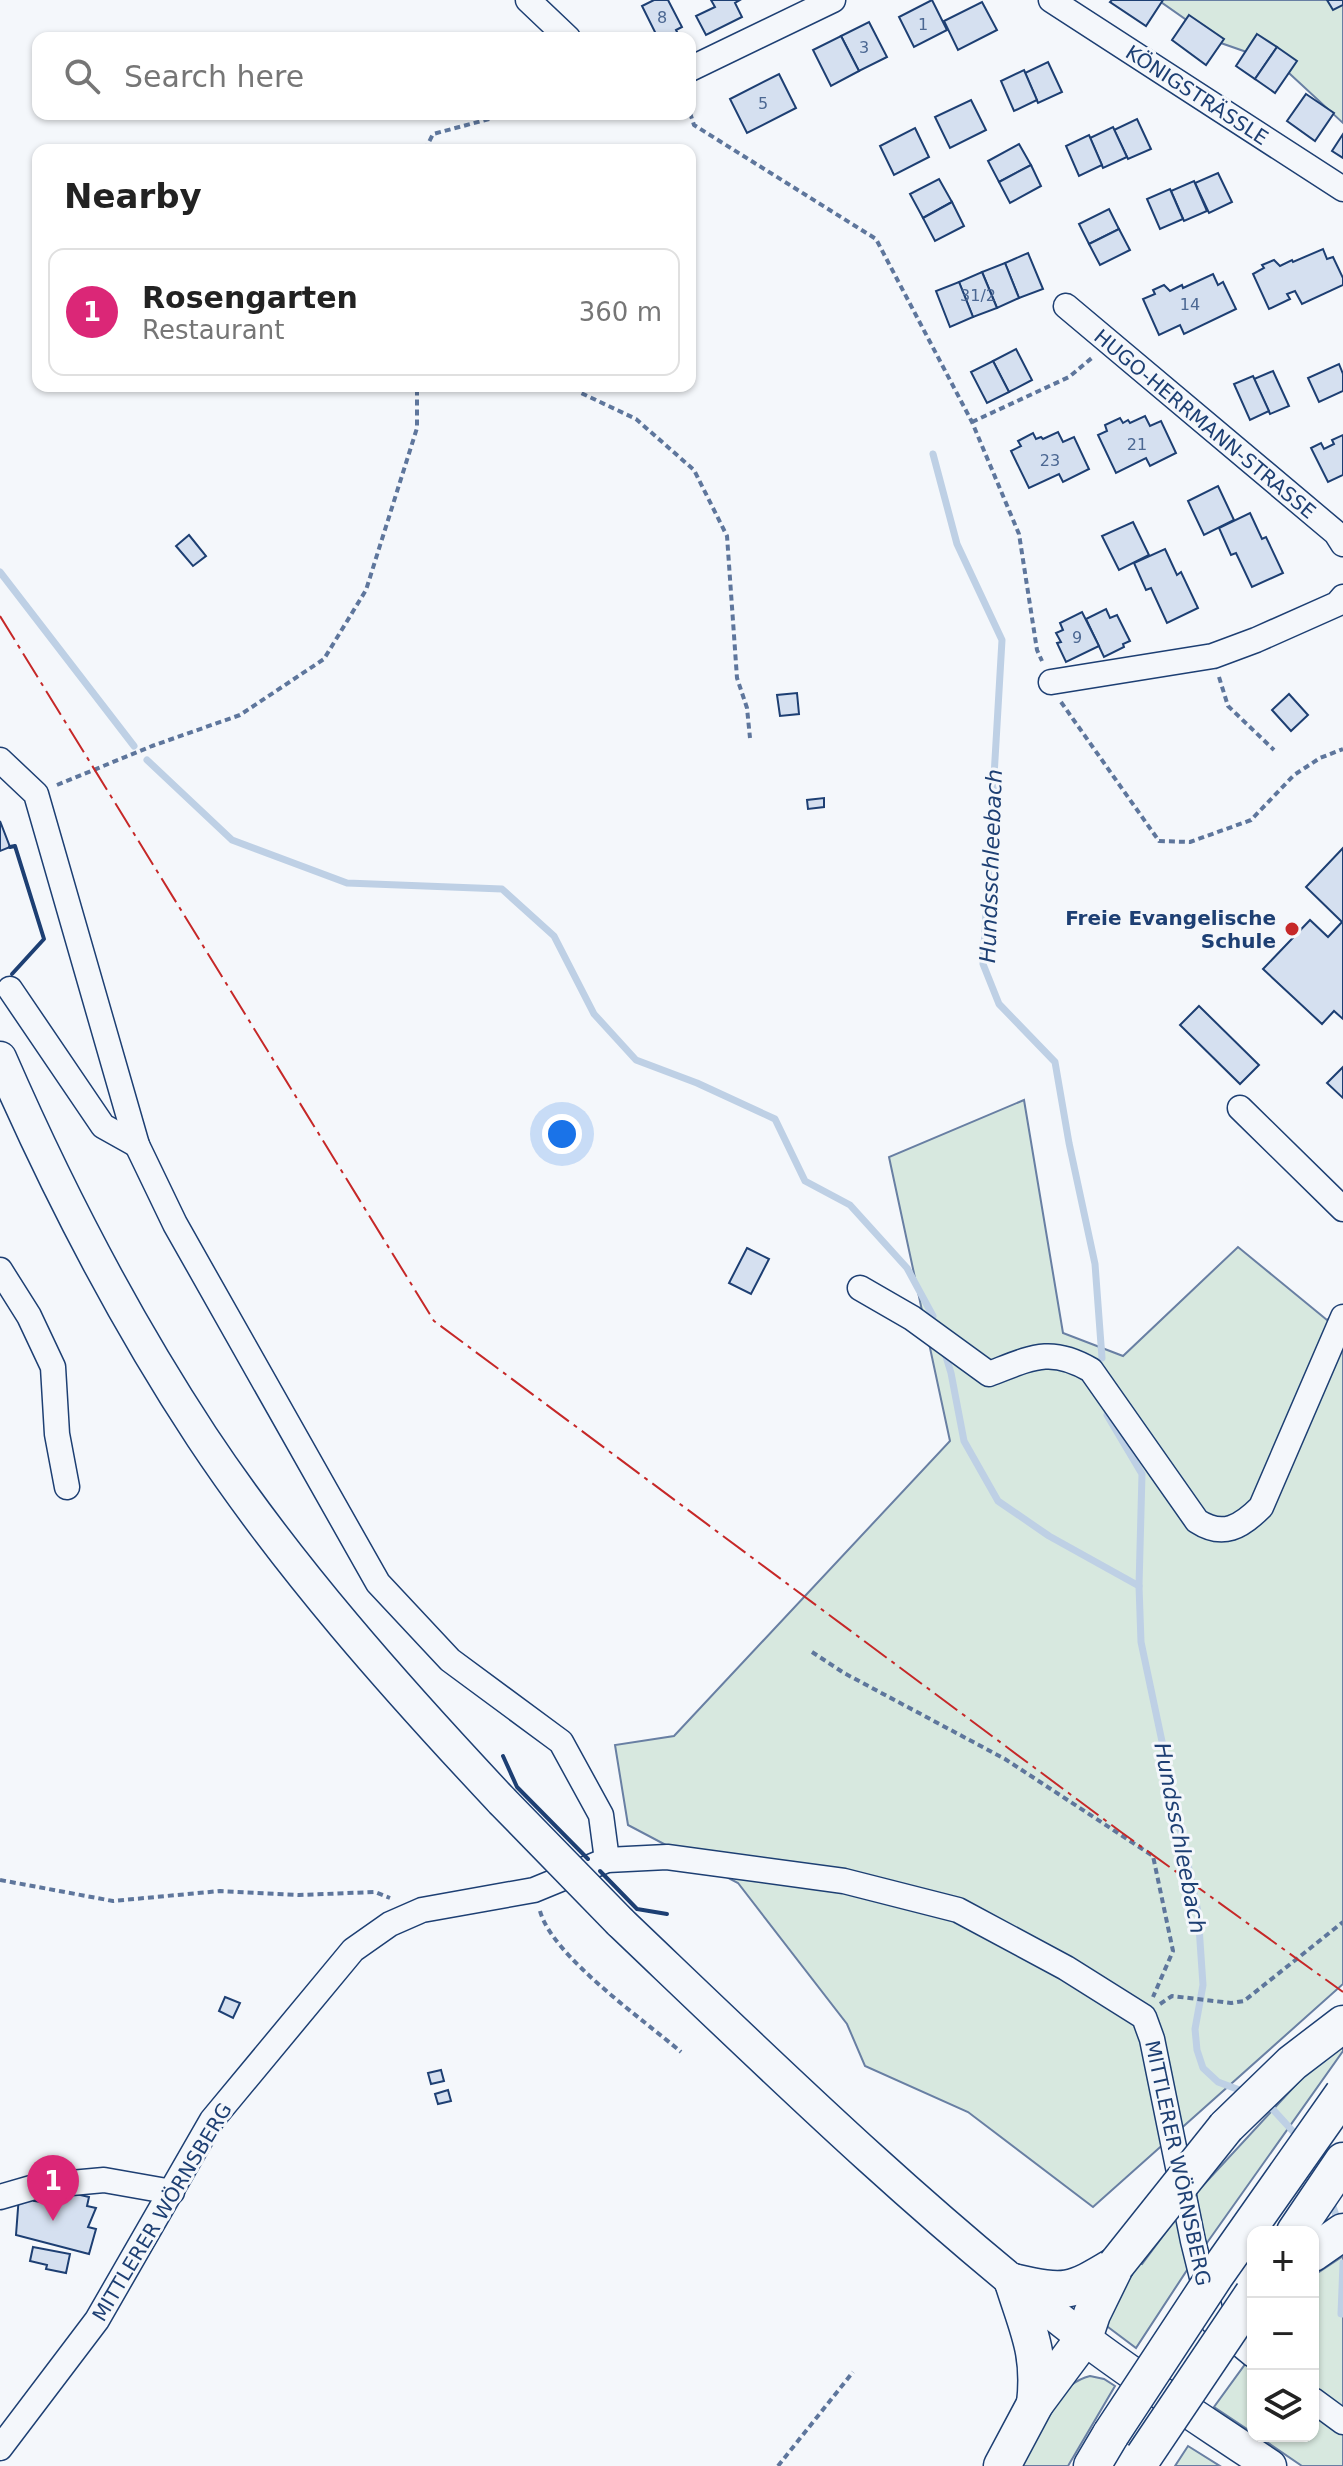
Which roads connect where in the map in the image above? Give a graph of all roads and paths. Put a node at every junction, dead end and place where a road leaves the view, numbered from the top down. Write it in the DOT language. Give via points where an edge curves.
graph roads {
  1 [pos="528,0"];
  2 [pos="833,0"];
  3 [pos="1051,0"];
  4 [pos="562,32"];
  5 [pos="696,66"];
  6 [pos="486,120"];
  7 [pos="692,120"];
  8 [pos="428,144"];
  9 [pos="1343,189"];
  10 [pos="1066,306"];
  11 [pos="1109,344"];
  12 [pos="417,392"];
  13 [pos="579,392"];
  14 [pos="972,422"];
  15 [pos="1343,544"];
  16 [pos="1343,597"];
  17 [pos="1213,656"];
  18 [pos="1051,682"];
  19 [pos="750,738"];
  20 [pos="1343,749"];
  21 [pos="1274,750"];
  22 [pos="0,760"];
  23 [pos="36,794"];
  24 [pos="10,989"];
  25 [pos="0,1058"];
  26 [pos="1240,1108"];
  27 [pos="137,1145"];
  28 [pos="1343,1209"];
  29 [pos="0,1270"];
  30 [pos="860,1288"];
  31 [pos="1343,1317"];
  32 [pos="67,1487"];
  33 [pos="812,1652"];
  34 [pos="607,1860"];
  35 [pos="0,1880"];
  36 [pos="534,1890"];
  37 [pos="422,1910"];
  38 [pos="1343,1922"];
  39 [pos="1144,2017"];
  40 [pos="1343,2024"];
  41 [pos="681,2052"];
  42 [pos="1343,2094"];
  43 [pos="1343,2161"];
  44 [pos="172,2192"];
  45 [pos="0,2197"];
  46 [pos="1299,2226"];
  47 [pos="1343,2232"];
  48 [pos="1319,2249"];
  49 [pos="1116,2265"];
  50 [pos="1013,2282"];
  51 [pos="1250,2298"];
  52 [pos="1247,2329"];
  53 [pos="1084,2338"];
  54 [pos="1247,2350"];
  55 [pos="853,2372"];
  56 [pos="1194,2382"];
  57 [pos="1035,2404"];
  58 [pos="1319,2404"];
  59 [pos="1343,2422"];
  60 [pos="0,2448"];
  61 [pos="1141,2461"];
  62 [pos="778,2466"];
  63 [pos="1002,2466"];
  64 [pos="1092,2466"];
  65 [pos="1270,2466"];
  1 -- 4 [label="street"];
  2 -- 5 [label="street"];
  3 -- 9 [label="street, KÖNIGSTRÄSSLE"];
  6 -- 8 [label="path" via="433,134"];
  7 -- 14 [label="path" via="876,239"];
  10 -- 11 [label="street, HUGO-HERRMANN-STRASSE"];
  11 -- 14 [label="path" via="1069,377"];
  11 -- 15 [label="street, HUGO-HERRMANN-STRASSE"];
  12 -- 23 [label="path" via="417,428 366,590 324,659 240,715"];
  13 -- 19 [label="path" via="636,419 694,470 727,536 737,678"];
  14 -- 18 [label="path" via="1019,534 1037,650"];
  16 -- 17 [label="street"];
  17 -- 18 [label="street"];
  17 -- 21 [label="path" via="1228,706"];
  18 -- 20 [label="path" via="1159,841 1190,842 1251,820 1294,775"];
  22 -- 23 [label="street"];
  23 -- 27 [label="street"];
  24 -- 27 [label="street" via="103,1126"];
  25 -- 50 [label="main road, bridge" via="87,1242 202,1437 316,1590 433,1727 620,1922"];
  26 -- 28 [label="street"];
  27 -- 34 [label="street" via="175,1224 378,1583 450,1660 561,1742 601,1815"];
  29 -- 32 [label="street" via="53,1367"];
  30 -- 31 [label="street" via="989,1374 1044,1356 1070,1358 1091,1370 1197,1521 1223,1530 1249,1519 1261,1507"];
  33 -- 39 [label="path" via="1005,1759 1153,1856 1173,1951"];
  34 -- 36 [label="street, MITTLERER WÖRNSBERG"];
  34 -- 39 [label="street, MITTLERER WÖRNSBERG" via="667,1857 754,1867 844,1881 958,1910"];
  35 -- 37 [label="path" via="113,1901 220,1891 375,1892"];
  36 -- 37 [label="street, MITTLERER WÖRNSBERG"];
  36 -- 41 [label="path" via="543,1925 563,1952"];
  37 -- 44 [label="street, MITTLERER WÖRNSBERG" via="353,1950 212,2120"];
  38 -- 39 [label="path" via="1244,2001 1172,1996"];
  39 -- 54 [label="street, MITTLERER WÖRNSBERG" via="1213,2322"];
  40 -- 49 [label="highway, bridge" via="1292,2063 1226,2127"];
  42 -- 64 [label="highway, bridge"];
  43 -- 46 [label="highway"];
  44 -- 45 [label="street" via="104,2180 38,2186"];
  44 -- 60 [label="street, MITTLERER WÖRNSBERG" via="97,2320"];
  47 -- 48 [label="highway"];
  49 -- 50 [label="highway" via="1082,2285 1053,2291"];
  49 -- 53 [label="highway"];
  50 -- 53 [label="main road"];
  50 -- 57 [label="highway" via="1036,2350"];
  51 -- 56 [label="highway, bridge"];
  52 -- 56 [label="highway, bridge" via="1233,2349"];
  53 -- 57 [label="highway"];
  53 -- 65 [label="main road"];
  55 -- 62 [label="path"];
  56 -- 61 [label="highway, bridge"];
  57 -- 63 [label="highway"];
  58 -- 59 [label="street"];
}
